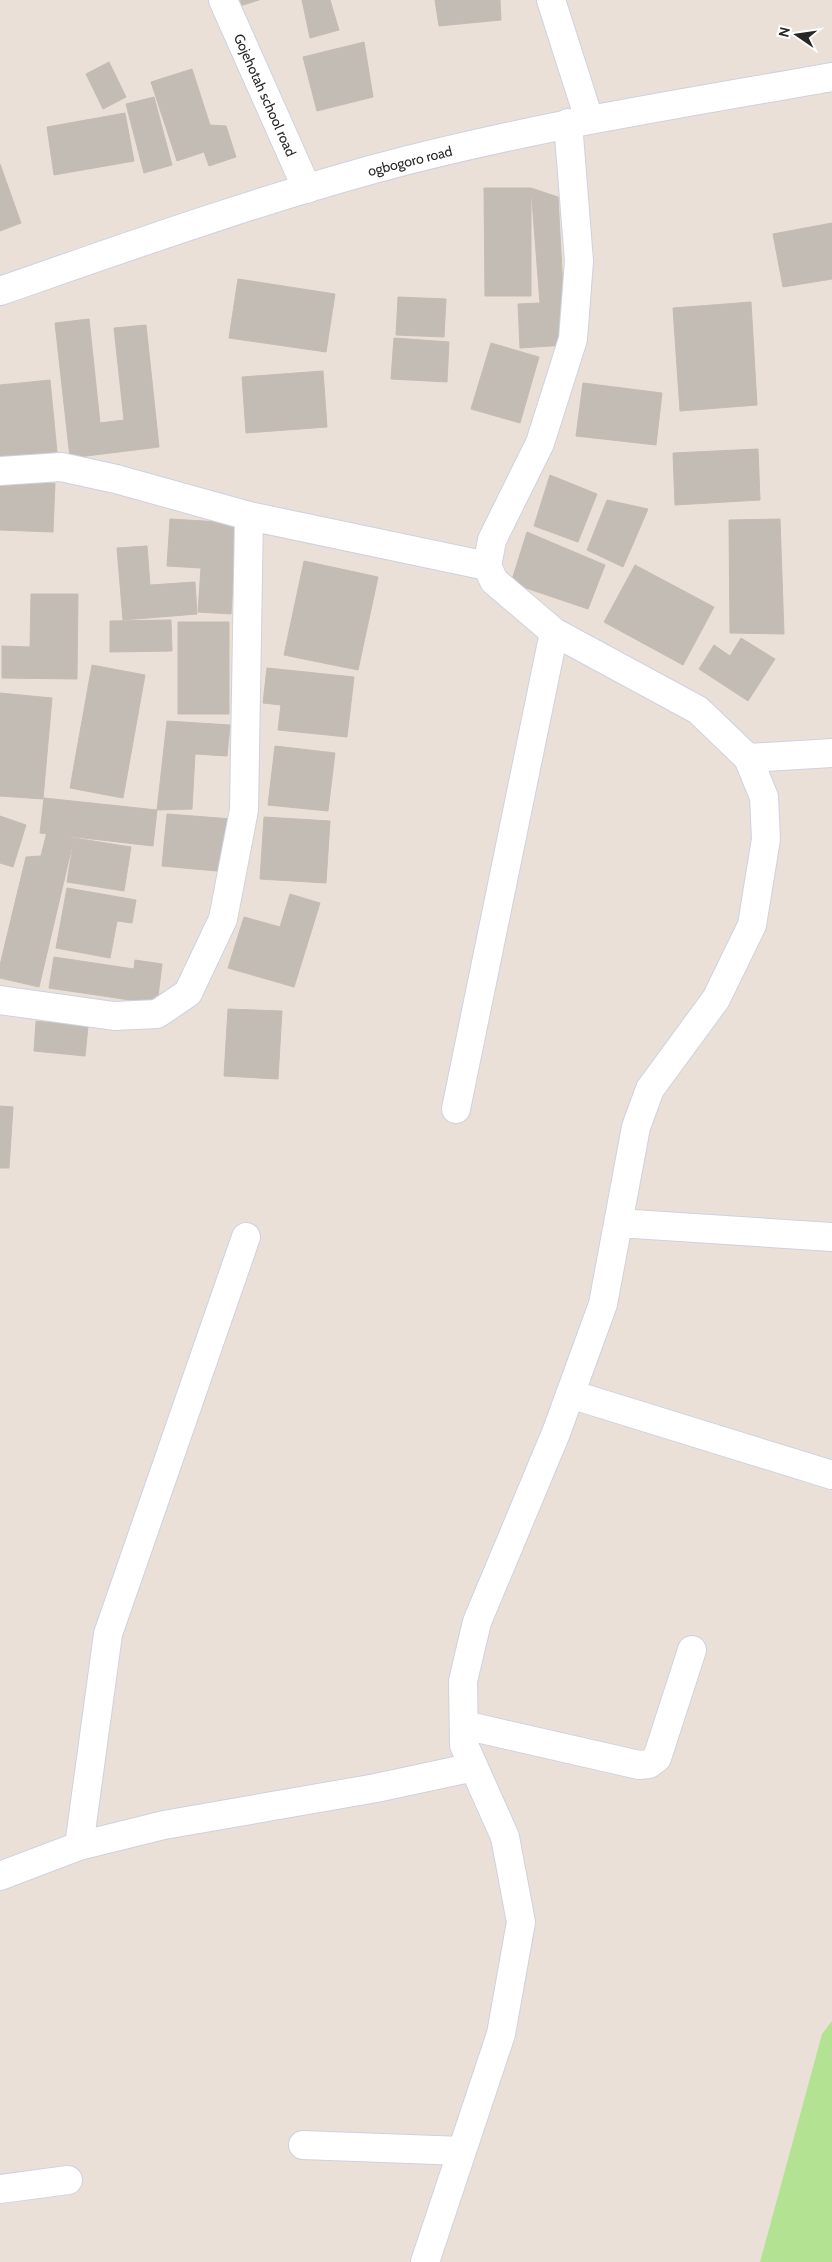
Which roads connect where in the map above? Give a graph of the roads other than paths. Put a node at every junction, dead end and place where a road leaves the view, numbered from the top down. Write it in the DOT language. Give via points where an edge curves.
graph roads {
  1 [pos="223,0"];
  2 [pos="551,0"];
  3 [pos="832,77"];
  4 [pos="578,121"];
  5 [pos="308,189"];
  6 [pos="0,291"];
  7 [pos="0,471"];
  8 [pos="249,516"];
  9 [pos="487,566"];
  10 [pos="554,632"];
  11 [pos="832,754"];
  12 [pos="748,758"];
  13 [pos="0,1000"];
  14 [pos="456,1108"];
  15 [pos="618,1223"];
  16 [pos="246,1237"];
  17 [pos="832,1237"];
  18 [pos="570,1394"];
  19 [pos="832,1475"];
  20 [pos="692,1650"];
  21 [pos="464,1725"];
  22 [pos="474,1767"];
  23 [pos="79,1846"];
  24 [pos="0,1876"];
  25 [pos="303,2145"];
  26 [pos="462,2151"];
  27 [pos="68,2180"];
  28 [pos="0,2189"];
  29 [pos="425,2262"];
  1 -- 5 [label="street, Gojehotah school road"];
  2 -- 4 [label="street"];
  3 -- 4 [label="street, ogbogoro road"];
  4 -- 5 [label="street, ogbogoro road" via="375,169"];
  4 -- 9 [label="street" via="579,261 573,339 540,443 492,540"];
  5 -- 6 [label="street, ogbogoro road" via="186,225"];
  7 -- 8 [label="street" via="61,467"];
  8 -- 9 [label="street"];
  8 -- 13 [label="street" via="244,810 223,920 188,994 157,1014 114,1016"];
  9 -- 10 [label="street" via="494,581"];
  10 -- 12 [label="street" via="698,710"];
  10 -- 14 [label="street"];
  11 -- 12 [label="street"];
  12 -- 15 [label="street" via="764,797 766,840 752,925 716,999 650,1089 636,1127"];
  15 -- 17 [label="street"];
  15 -- 18 [label="street" via="603,1304"];
  16 -- 23 [label="street" via="108,1634"];
  18 -- 19 [label="street"];
  18 -- 21 [label="street" via="477,1622 463,1681"];
  20 -- 21 [label="street" via="657,1758 649,1764 639,1765"];
  21 -- 22 [label="street" via="464,1745"];
  22 -- 23 [label="street" via="376,1788 164,1825"];
  22 -- 26 [label="street" via="504,1837 520,1922 501,2034"];
  23 -- 24 [label="street"];
  25 -- 26 [label="street"];
  26 -- 29 [label="street"];
  27 -- 28 [label="street"];
}
